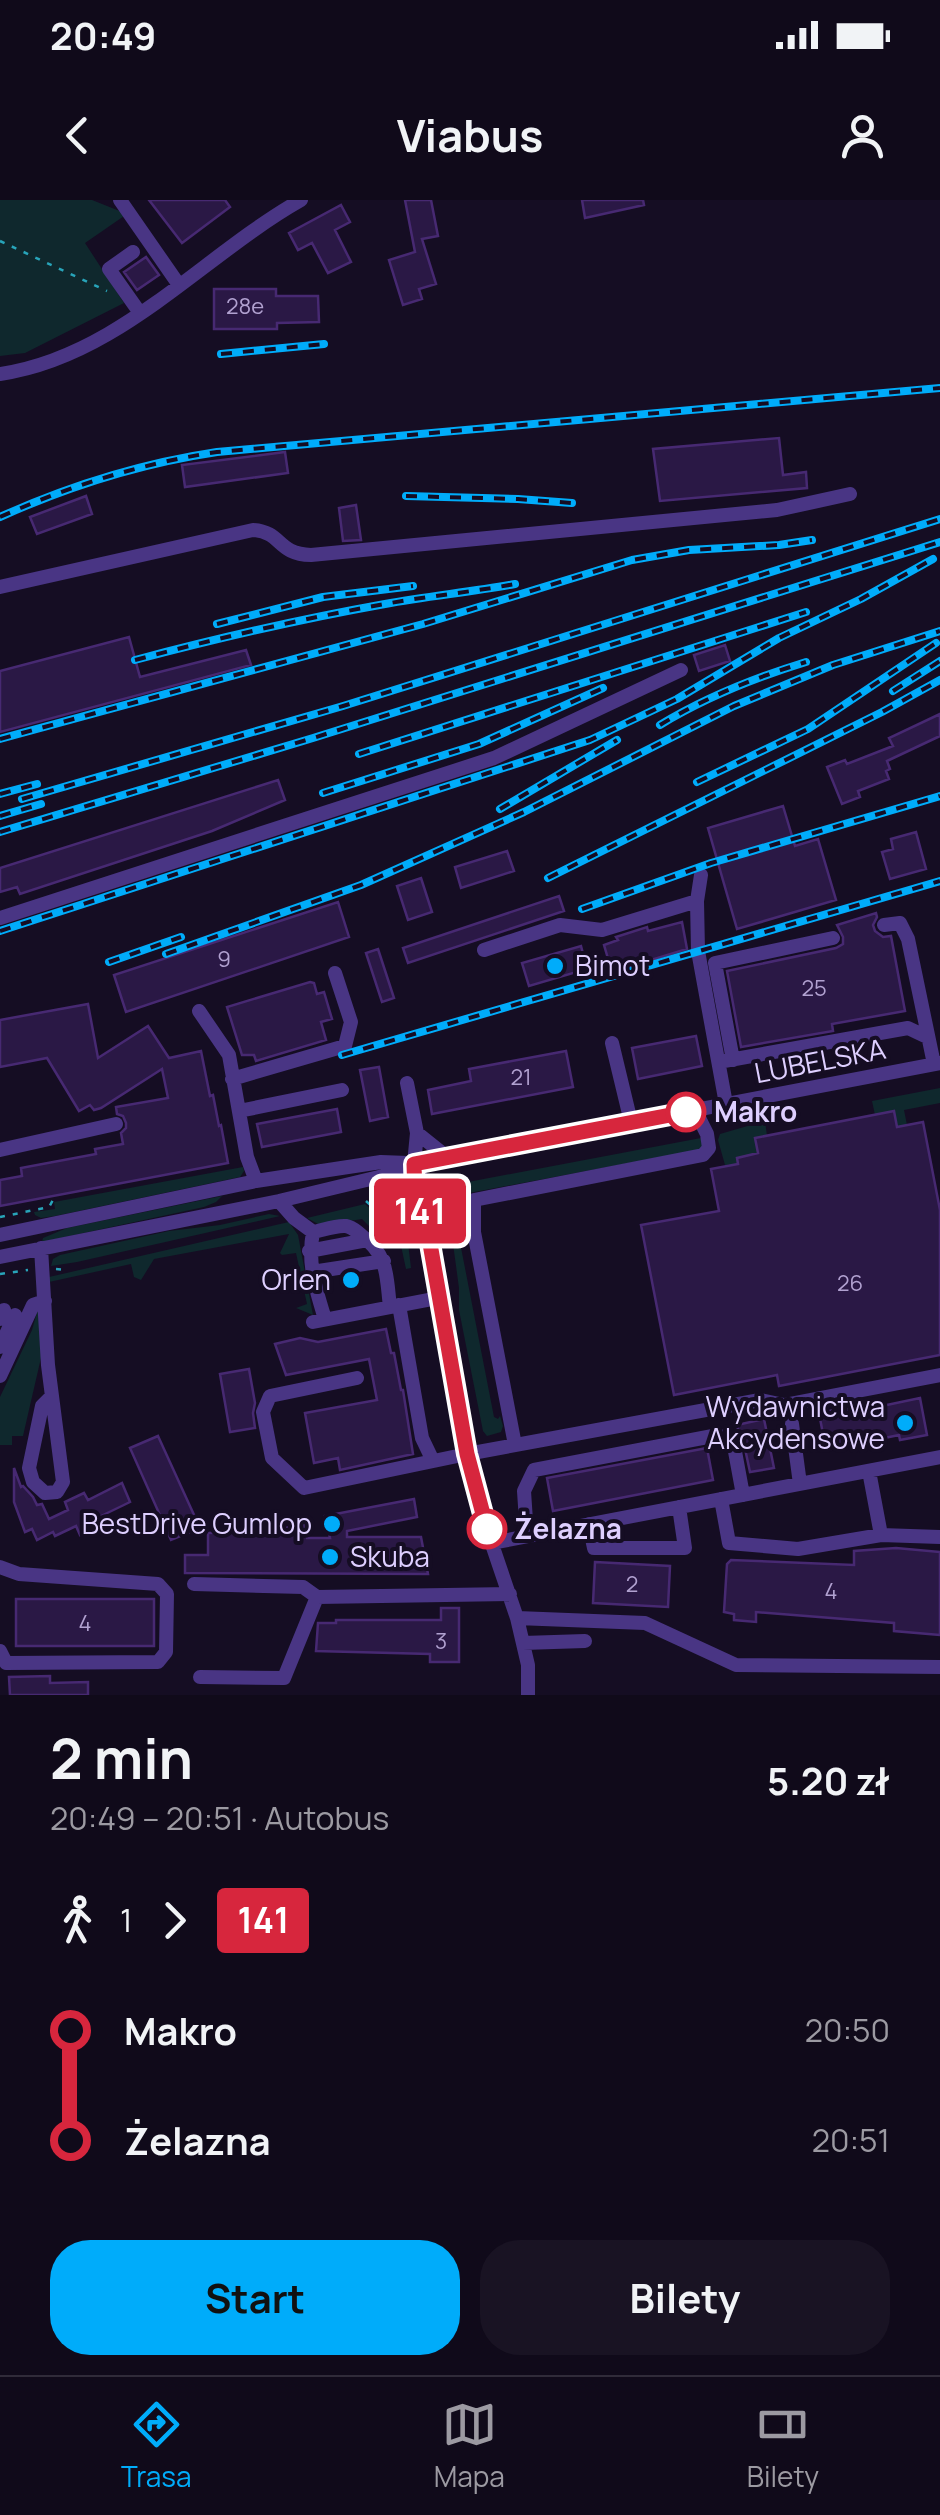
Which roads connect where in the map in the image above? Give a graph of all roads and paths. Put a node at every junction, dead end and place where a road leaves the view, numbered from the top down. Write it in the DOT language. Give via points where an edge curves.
graph roads {
  1 [pos="120,200"];
  2 [pos="301,200"];
  3 [pos="0,241"];
  4 [pos="132,252"];
  5 [pos="179,285"];
  6 [pos="126,296"];
  7 [pos="140,312"];
  8 [pos="0,374"];
  9 [pos="850,494"];
  10 [pos="0,588"];
  11 [pos="681,670"];
  12 [pos="702,875"];
  13 [pos="696,901"];
  14 [pos="0,918"];
  15 [pos="884,925"];
  16 [pos="833,938"];
  17 [pos="484,950"];
  18 [pos="334,973"];
  19 [pos="199,1011"];
  20 [pos="927,1037"];
  21 [pos="612,1043"];
  22 [pos="726,1061"];
  23 [pos="937,1064"];
  24 [pos="232,1078"];
  25 [pos="407,1083"];
  26 [pos="342,1090"];
  27 [pos="726,1104"];
  28 [pos="695,1110"];
  29 [pos="239,1111"];
  30 [pos="631,1122"];
  31 [pos="116,1124"];
  32 [pos="417,1133"];
  33 [pos="0,1150"];
  34 [pos="447,1157"];
  35 [pos="414,1164"];
  36 [pos="256,1181"];
  37 [pos="53,1200"];
  38 [pos="279,1201"];
  39 [pos="366,1201"];
  40 [pos="0,1217"];
  41 [pos="313,1232"];
  42 [pos="0,1235"];
  43 [pos="367,1240"];
  44 [pos="410,1242"];
  45 [pos="41,1248"];
  46 [pos="310,1251"];
  47 [pos="0,1256"];
  48 [pos="384,1261"];
  49 [pos="50,1268"];
  50 [pos="32,1270"];
  51 [pos="66,1270"];
  52 [pos="312,1272"];
  53 [pos="0,1274"];
  54 [pos="438,1298"];
  55 [pos="44,1302"];
  56 [pos="395,1306"];
  57 [pos="9,1314"];
  58 [pos="0,1348"];
  59 [pos="940,1375"];
  60 [pos="0,1376"];
  61 [pos="357,1378"];
  62 [pos="52,1397"];
  63 [pos="792,1424"];
  64 [pos="515,1446"];
  65 [pos="467,1454"];
  66 [pos="940,1457"];
  67 [pos="433,1462"];
  68 [pos="869,1471"];
  69 [pos="800,1484"];
  70 [pos="743,1494"];
  71 [pos="721,1499"];
  72 [pos="679,1507"];
  73 [pos="589,1524"];
  74 [pos="527,1536"];
  75 [pos="881,1536"];
  76 [pos="940,1537"];
  77 [pos="492,1543"];
  78 [pos="0,1567"];
  79 [pos="194,1584"];
  80 [pos="510,1594"];
  81 [pos="317,1597"];
  82 [pos="516,1618"];
  83 [pos="586,1641"];
  84 [pos="522,1644"];
  85 [pos="0,1651"];
  86 [pos="940,1667"];
  87 [pos="200,1677"];
  88 [pos="528,1695"];
  1 -- 5 [label="street"];
  2 -- 5 [label="street"];
  3 -- 6 [label="path"];
  4 -- 6 [label="street" via="109,268"];
  5 -- 7 [label="street"];
  6 -- 7 [label="street"];
  7 -- 8 [label="street" via="62,356"];
  9 -- 10 [label="street" via="776,510 311,555 296,555 273,535 254,530"];
  11 -- 14 [label="street" via="494,758"];
  12 -- 13 [label="street"];
  13 -- 17 [label="street" via="602,930 560,925"];
  13 -- 22 [label="street" via="698,951"];
  15 -- 20 [label="street" via="900,923 908,939"];
  16 -- 22 [label="street" via="716,962"];
  18 -- 24 [label="street" via="350,1022 344,1046"];
  19 -- 24 [label="street" via="229,1055"];
  20 -- 22 [label="street" via="908,1028"];
  20 -- 23 [label="street"];
  21 -- 30 [label="street"];
  22 -- 27 [label="street"];
  23 -- 27 [label="street, LUBELSKA"];
  24 -- 29 [label="street"];
  25 -- 32 [label="street"];
  26 -- 29 [label="street"];
  27 -- 28 [label="street, LUBELSKA"];
  28 -- 30 [label="street, LUBELSKA"];
  28 -- 64 [label="street" via="709,1148 704,1155 474,1200 474,1232"];
  29 -- 36 [label="street"];
  30 -- 34 [label="street, LUBELSKA"];
  31 -- 33 [label="street"];
  32 -- 34 [label="street"];
  32 -- 35 [label="street"];
  34 -- 35 [label="street, LUBELSKA"];
  35 -- 36 [label="street, LUBELSKA" via="380,1162"];
  35 -- 38 [label="street, LUBELSKA"];
  35 -- 54 [label="street" via="428,1192"];
  36 -- 42 [label="street, LUBELSKA"];
  37 -- 40 [label="path" via="50,1207"];
  38 -- 41 [label="street"];
  38 -- 45 [label="street, LUBELSKA"];
  39 -- 44 [label="path"];
  41 -- 43 [label="street" via="345,1226"];
  41 -- 46 [label="street"];
  43 -- 46 [label="street"];
  43 -- 48 [label="street"];
  45 -- 47 [label="street, LUBELSKA"];
  45 -- 55 [label="street"];
  46 -- 52 [label="street"];
  48 -- 52 [label="street"];
  48 -- 56 [label="street"];
  49 -- 51 [label="path"];
  50 -- 53 [label="path"];
  52 -- 56 [label="street" via="319,1320"];
  54 -- 56 [label="street"];
  54 -- 65 [label="street"];
  55 -- 57 [label="street"];
  55 -- 62 [label="street"];
  56 -- 67 [label="street" via="422,1438"];
  57 -- 58 [label="street"];
  57 -- 60 [label="street"];
  59 -- 64 [label="street" via="784,1405 760,1400"];
  61 -- 67 [label="street" via="270,1396 262,1412 272,1458 304,1488"];
  62 -- 62 [label="street" via="64,1482 57,1492 44,1493 29,1468 42,1406"];
  63 -- 69 [label="street"];
  64 -- 65 [label="street"];
  65 -- 67 [label="street"];
  65 -- 77 [label="street"];
  66 -- 68 [label="street"];
  68 -- 69 [label="street"];
  68 -- 75 [label="street"];
  69 -- 70 [label="street"];
  70 -- 71 [label="street"];
  70 -- 74 [label="street" via="734,1446 718,1435 534,1470 524,1490"];
  71 -- 72 [label="street"];
  71 -- 75 [label="street" via="728,1543 798,1549"];
  72 -- 73 [label="street"];
  72 -- 73 [label="street" via="685,1548 594,1548"];
  73 -- 74 [label="street"];
  74 -- 77 [label="street"];
  75 -- 76 [label="street"];
  77 -- 80 [label="street"];
  78 -- 85 [label="street" via="158,1584 167,1594 166,1652 158,1662 6,1663"];
  79 -- 81 [label="street" via="303,1587"];
  80 -- 81 [label="street"];
  80 -- 82 [label="street"];
  81 -- 87 [label="street" via="284,1678"];
  82 -- 84 [label="street"];
  82 -- 86 [label="street" via="645,1623 736,1665"];
  83 -- 84 [label="street"];
  84 -- 88 [label="street"];
}
